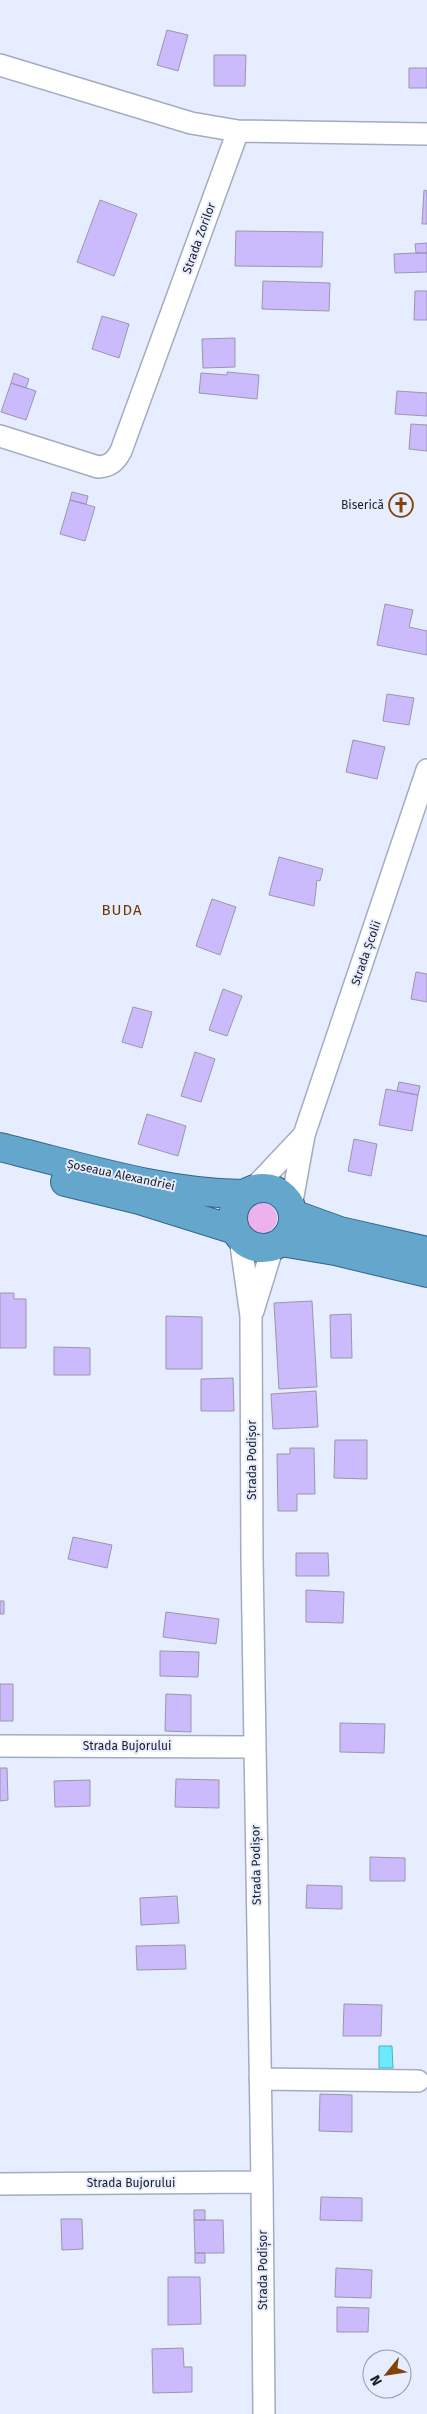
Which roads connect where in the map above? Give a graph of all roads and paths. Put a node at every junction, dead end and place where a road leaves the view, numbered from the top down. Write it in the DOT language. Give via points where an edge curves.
graph roads {
  1 [pos="0,65"];
  2 [pos="238,131"];
  3 [pos="427,134"];
  4 [pos="0,436"];
  5 [pos="425,781"];
  6 [pos="304,1135"];
  7 [pos="0,1148"];
  8 [pos="0,1166"];
  9 [pos="248,1191"];
  10 [pos="292,1210"];
  11 [pos="238,1234"];
  12 [pos="278,1244"];
  13 [pos="427,1252"];
  14 [pos="427,1273"];
  15 [pos="251,1316"];
  16 [pos="0,1746"];
  17 [pos="254,1747"];
  18 [pos="260,2080"];
  19 [pos="418,2081"];
  20 [pos="262,2182"];
  21 [pos="0,2184"];
  22 [pos="264,2414"];
  1 -- 2 [label="street" via="191,123"];
  2 -- 3 [label="street"];
  2 -- 4 [label="street, Strada Zorilor" via="122,452 115,462 98,467"];
  5 -- 6 [label="street, Strada Școlii"];
  6 -- 9 [label="street, Strada Școlii"];
  6 -- 10 [label="street, Strada Școlii"];
  7 -- 9 [label="highway, Șoseaua Alexandriei" via="198,1191"];
  8 -- 11 [label="highway, Șoseaua Alexandriei" via="139,1200"];
  9 -- 10 [label="highway, Șoseaua Alexandriei" via="265,1187 276,1190 285,1197"];
  9 -- 11 [label="highway" via="233,1212"];
  10 -- 12 [label="highway" via="290,1230"];
  10 -- 13 [label="highway, Șoseaua Alexandriei" via="340,1231"];
  11 -- 12 [label="highway, Șoseaua Alexandriei" via="255,1247"];
  11 -- 15 [label="street, Strada Podișor"];
  12 -- 14 [label="highway, Șoseaua Alexandriei" via="335,1250"];
  12 -- 15 [label="street, Strada Podișor"];
  15 -- 17 [label="street, Strada Podișor"];
  16 -- 17 [label="street, Strada Bujorului"];
  17 -- 18 [label="street, Strada Podișor"];
  18 -- 19 [label="street"];
  18 -- 20 [label="street, Strada Podișor"];
  20 -- 21 [label="street, Strada Bujorului"];
  20 -- 22 [label="street, Strada Podișor"];
}
